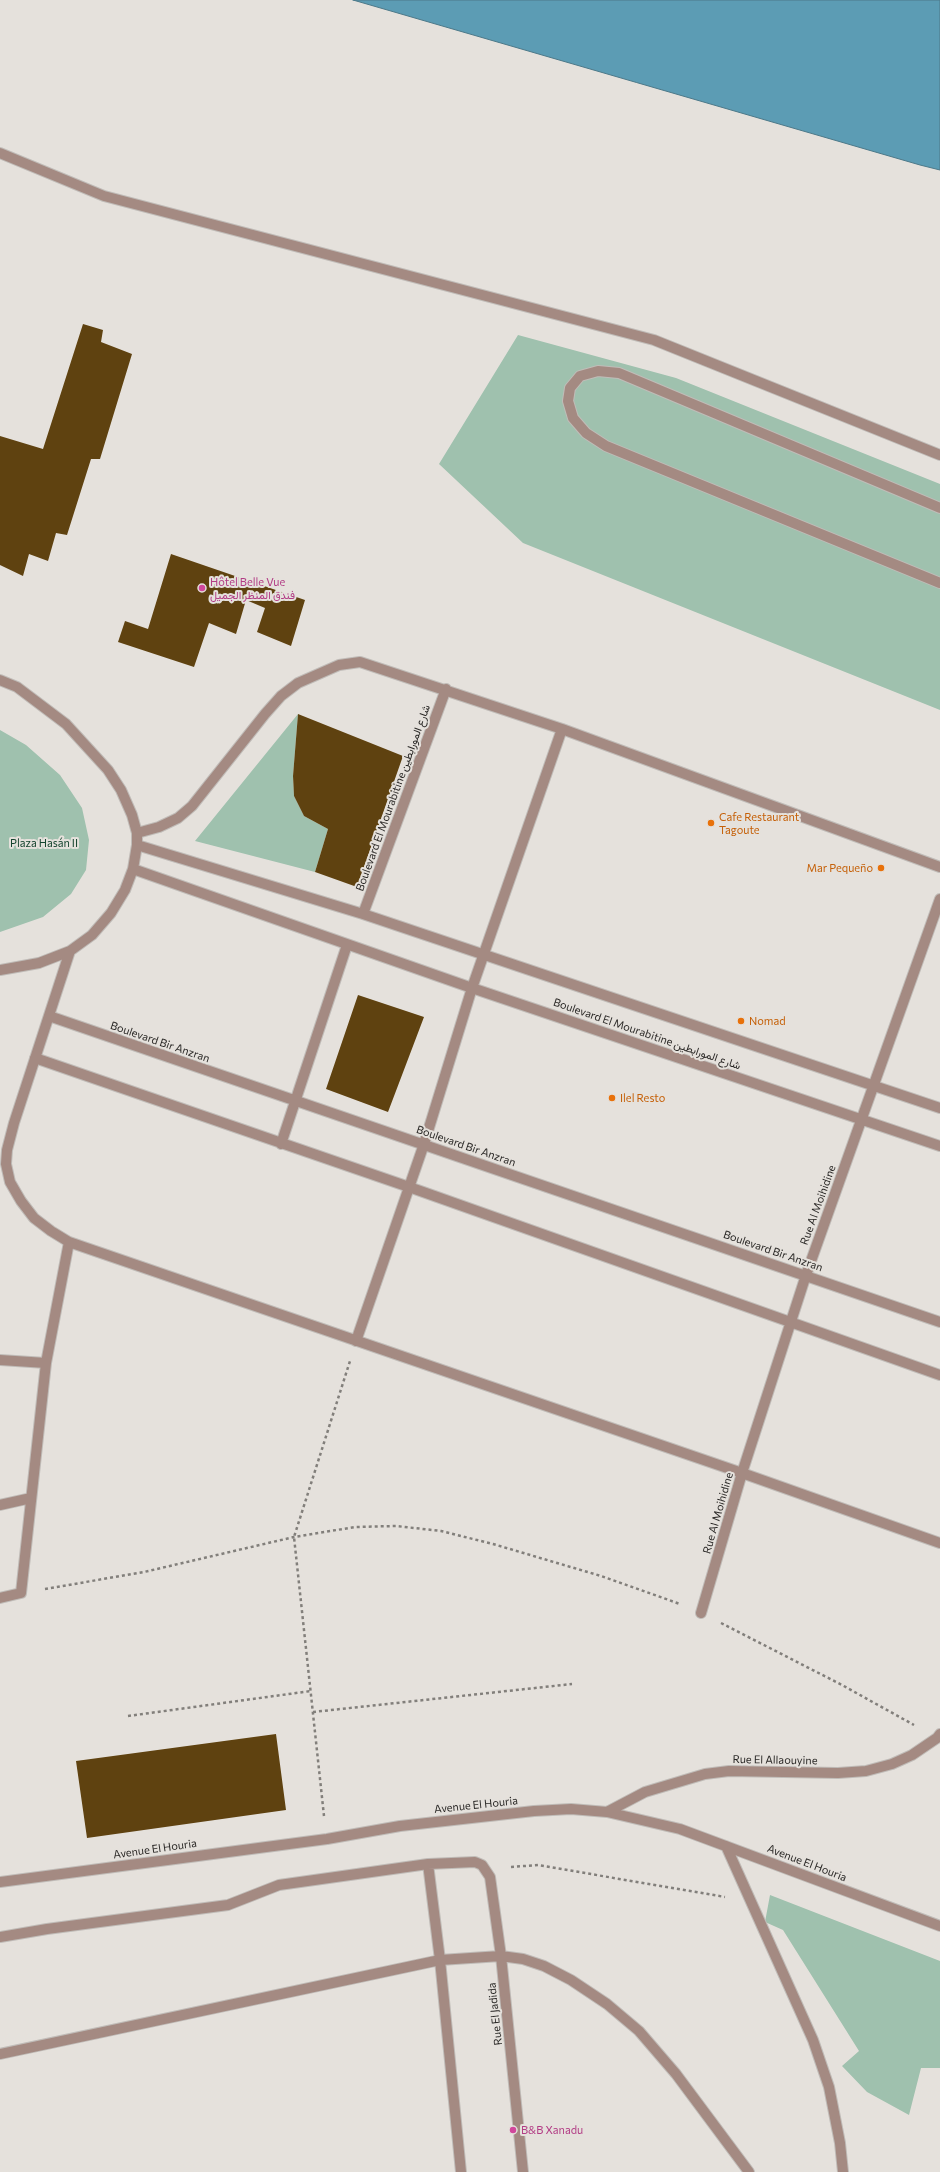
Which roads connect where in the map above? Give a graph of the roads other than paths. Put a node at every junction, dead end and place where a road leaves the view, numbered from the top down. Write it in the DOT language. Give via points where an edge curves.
graph roads {
  1 [pos="0,153"];
  2 [pos="940,455"];
  3 [pos="940,508"];
  4 [pos="940,583"];
  5 [pos="0,680"];
  6 [pos="446,689"];
  7 [pos="562,729"];
  8 [pos="137,833"];
  9 [pos="137,845"];
  10 [pos="940,867"];
  11 [pos="133,869"];
  12 [pos="940,899"];
  13 [pos="363,914"];
  14 [pos="348,945"];
  15 [pos="70,951"];
  16 [pos="483,955"];
  17 [pos="0,970"];
  18 [pos="472,988"];
  19 [pos="49,1016"];
  20 [pos="35,1058"];
  21 [pos="872,1085"];
  22 [pos="294,1100"];
  23 [pos="940,1108"];
  24 [pos="862,1119"];
  25 [pos="281,1144"];
  26 [pos="424,1144"];
  27 [pos="940,1146"];
  28 [pos="409,1187"];
  29 [pos="69,1242"];
  30 [pos="806,1275"];
  31 [pos="791,1322"];
  32 [pos="940,1322"];
  33 [pos="356,1341"];
  34 [pos="0,1360"];
  35 [pos="46,1362"];
  36 [pos="940,1375"];
  37 [pos="742,1473"];
  38 [pos="31,1498"];
  39 [pos="0,1505"];
  40 [pos="940,1543"];
  41 [pos="0,1598"];
  42 [pos="702,1613"];
  43 [pos="939,1737"];
  44 [pos="607,1812"];
  45 [pos="726,1846"];
  46 [pos="428,1864"];
  47 [pos="0,1882"];
  48 [pos="940,1926"];
  49 [pos="0,1937"];
  50 [pos="501,1956"];
  51 [pos="440,1960"];
  52 [pos="0,2054"];
  53 [pos="461,2172"];
  54 [pos="523,2172"];
  55 [pos="749,2172"];
  56 [pos="843,2172"];
  1 -- 2 [label="street" via="104,196 654,340"];
  3 -- 4 [label="street" via="619,373 598,371 580,376 570,388 568,401 573,418 586,433 606,446"];
  5 -- 8 [label="street" via="16,687 41,705 66,724 88,746 121,790"];
  6 -- 7 [label="street"];
  6 -- 8 [label="street" via="360,662 318,672 287,692 265,714 192,806 178,818"];
  6 -- 13 [label="street, Boulevard El Mourabitine شارع المورابطين"];
  7 -- 10 [label="street"];
  7 -- 16 [label="street"];
  8 -- 9 [label="street"];
  9 -- 11 [label="street"];
  9 -- 13 [label="street, Boulevard El Mourabitine شارع المورابطين"];
  11 -- 14 [label="street, Boulevard El Mourabitine شارع المورابطين"];
  11 -- 15 [label="street" via="125,890 111,913 92,935"];
  12 -- 21 [label="street, Rue Al Moihidine"];
  13 -- 16 [label="street, Boulevard El Mourabitine شارع المورابطين"];
  14 -- 18 [label="street, Boulevard El Mourabitine شارع المورابطين"];
  14 -- 22 [label="street"];
  15 -- 17 [label="street" via="39,963"];
  15 -- 19 [label="street"];
  16 -- 18 [label="street"];
  16 -- 21 [label="street, Boulevard El Mourabitine شارع المورابطين"];
  18 -- 24 [label="street, Boulevard El Mourabitine شارع المورابطين"];
  18 -- 26 [label="street"];
  19 -- 20 [label="street"];
  19 -- 22 [label="street, Boulevard Bir Anzran"];
  20 -- 25 [label="street"];
  20 -- 29 [label="street" via="14,1123 6,1164 10,1182 20,1201 34,1218"];
  21 -- 23 [label="street, Boulevard El Mourabitine شارع المورابطين"];
  21 -- 24 [label="street, Rue Al Moihidine"];
  22 -- 25 [label="street"];
  22 -- 26 [label="street, Boulevard Bir Anzran"];
  24 -- 27 [label="street, Boulevard El Mourabitine شارع المورابطين"];
  24 -- 30 [label="street, Rue Al Moihidine"];
  25 -- 28 [label="street"];
  26 -- 28 [label="street"];
  26 -- 30 [label="street, Boulevard Bir Anzran"];
  28 -- 31 [label="street"];
  28 -- 33 [label="street"];
  29 -- 33 [label="street"];
  29 -- 35 [label="street"];
  30 -- 31 [label="street, Rue Al Moihidine"];
  30 -- 32 [label="street, Boulevard Bir Anzran"];
  31 -- 36 [label="street"];
  31 -- 37 [label="street, Rue Al Moihidine"];
  33 -- 37 [label="street"];
  34 -- 35 [label="street"];
  35 -- 38 [label="street"];
  37 -- 40 [label="street"];
  37 -- 42 [label="street, Rue Al Moihidine"];
  38 -- 39 [label="street"];
  38 -- 41 [label="street" via="21,1593"];
  43 -- 44 [label="street, Rue El Allaouyine" via="912,1755 866,1771 729,1771 705,1774 645,1792"];
  44 -- 45 [label="street, Avenue El Houria" via="680,1830"];
  44 -- 47 [label="street, Avenue El Houria" via="571,1810 502,1814"];
  45 -- 48 [label="street, Avenue El Houria"];
  45 -- 56 [label="street" via="818,2054 829,2087"];
  46 -- 49 [label="street" via="279,1885 228,1905"];
  46 -- 50 [label="street, Rue El Jadida" via="475,1862 486,1869 491,1883"];
  46 -- 51 [label="street"];
  50 -- 51 [label="street"];
  50 -- 54 [label="street, Rue El Jadida"];
  50 -- 55 [label="street" via="523,1959 544,1966 571,1980 607,2004 639,2031 676,2074"];
  51 -- 52 [label="street"];
  51 -- 53 [label="street"];
}
